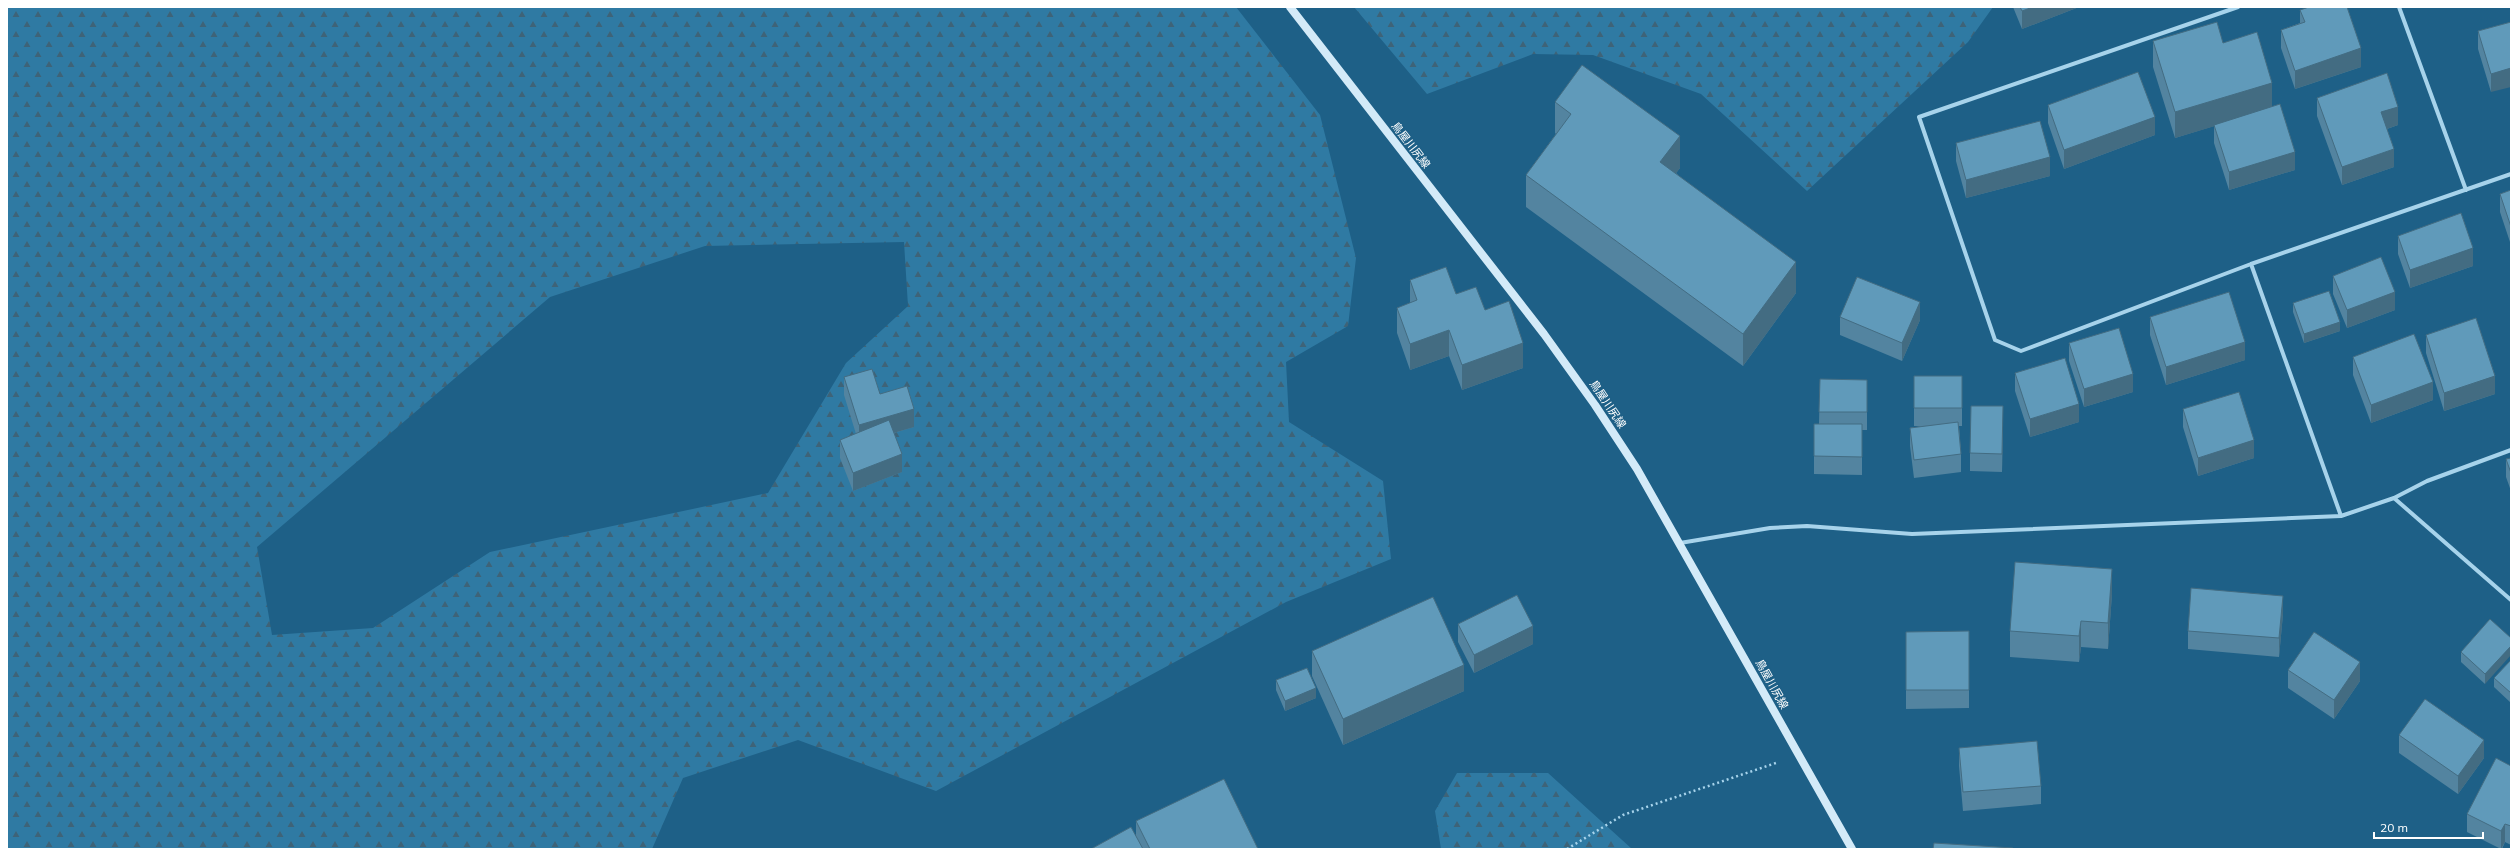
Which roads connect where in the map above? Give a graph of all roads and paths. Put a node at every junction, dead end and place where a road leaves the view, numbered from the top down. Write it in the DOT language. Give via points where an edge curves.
graph roads {
  1 [pos="1290,7"];
  2 [pos="2238,7"];
  3 [pos="2400,7"];
  4 [pos="2511,174"];
  5 [pos="2466,190"];
  6 [pos="2251,264"];
  7 [pos="2511,450"];
  8 [pos="2394,498"];
  9 [pos="2341,516"];
  10 [pos="1680,543"];
  11 [pos="2511,600"];
  12 [pos="1799,755"];
  13 [pos="1567,849"];
  14 [pos="1852,849"];
  1 -- 10 [label="main road, 鳥屋川尻線" via="1568,365 1622,444"];
  2 -- 6 [label="street" via="1919,117 1995,340 2021,351"];
  3 -- 5 [label="street"];
  4 -- 5 [label="street"];
  5 -- 6 [label="street"];
  6 -- 9 [label="street"];
  7 -- 8 [label="street" via="2426,481"];
  8 -- 9 [label="street"];
  8 -- 11 [label="street"];
  9 -- 10 [label="street" via="1912,534 1792,527 1770,528"];
  10 -- 12 [label="main road, 鳥屋川尻線"];
  12 -- 13 [label="path" via="1623,815"];
  12 -- 14 [label="main road, 鳥屋川尻線"];
}
